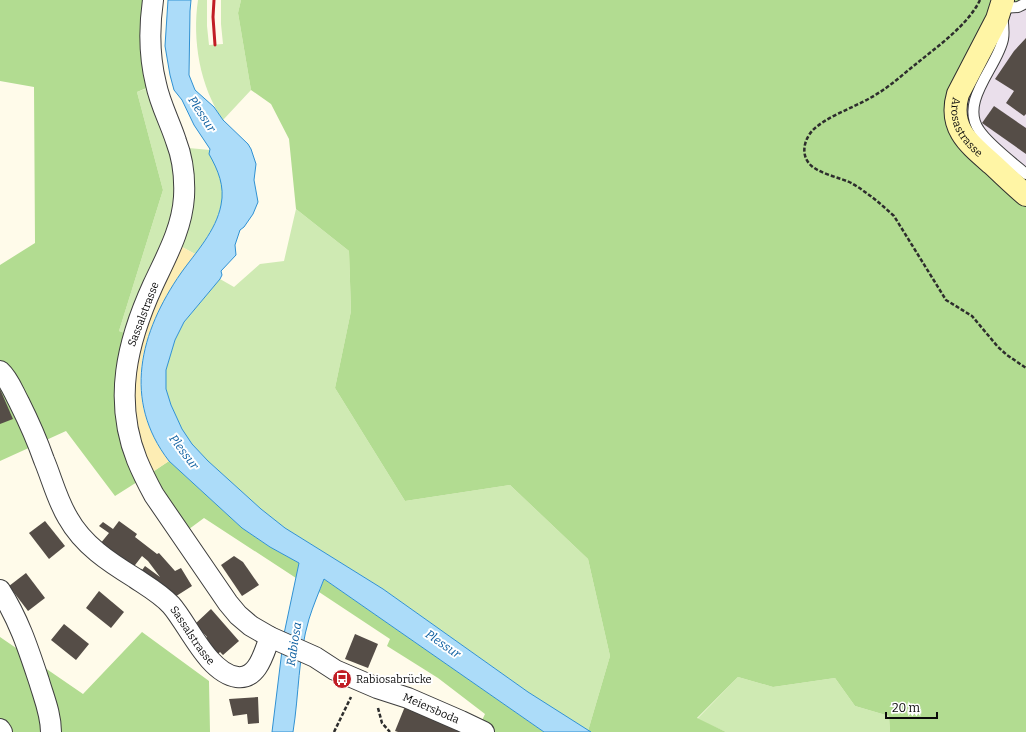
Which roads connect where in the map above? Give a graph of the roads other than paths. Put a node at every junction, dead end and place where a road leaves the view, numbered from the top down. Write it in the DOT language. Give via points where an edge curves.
graph roads {
  1 [pos="153,0"];
  2 [pos="1026,3"];
  3 [pos="1002,4"];
  4 [pos="1026,174"];
  5 [pos="1026,195"];
  6 [pos="0,371"];
  7 [pos="0,590"];
  8 [pos="274,639"];
  9 [pos="0,729"];
  10 [pos="2,732"];
  11 [pos="51,732"];
  12 [pos="484,732"];
  1 -- 8 [label="street, Sassalstrasse" via="150,44 153,71 181,156 184,199 173,242 132,336 125,383 128,427 137,460 154,496 232,609 251,626"];
  2 -- 3 [label="lane" via="1018,7"];
  3 -- 4 [label="lane" via="1003,39 978,91 974,118 984,137"];
  3 -- 5 [label="main road, Arosastrasse" via="994,25 958,94 955,108 959,128 967,141"];
  6 -- 8 [label="street, Sassalstrasse" via="11,386 33,432 64,512 89,545 105,559 165,599 198,645 228,674 241,677 254,672"];
  7 -- 11 [label="street" via="24,636 47,707"];
  8 -- 12 [label="street, Meiersboda" via="367,684 401,694"];
  9 -- 10 [label="street"];
}
